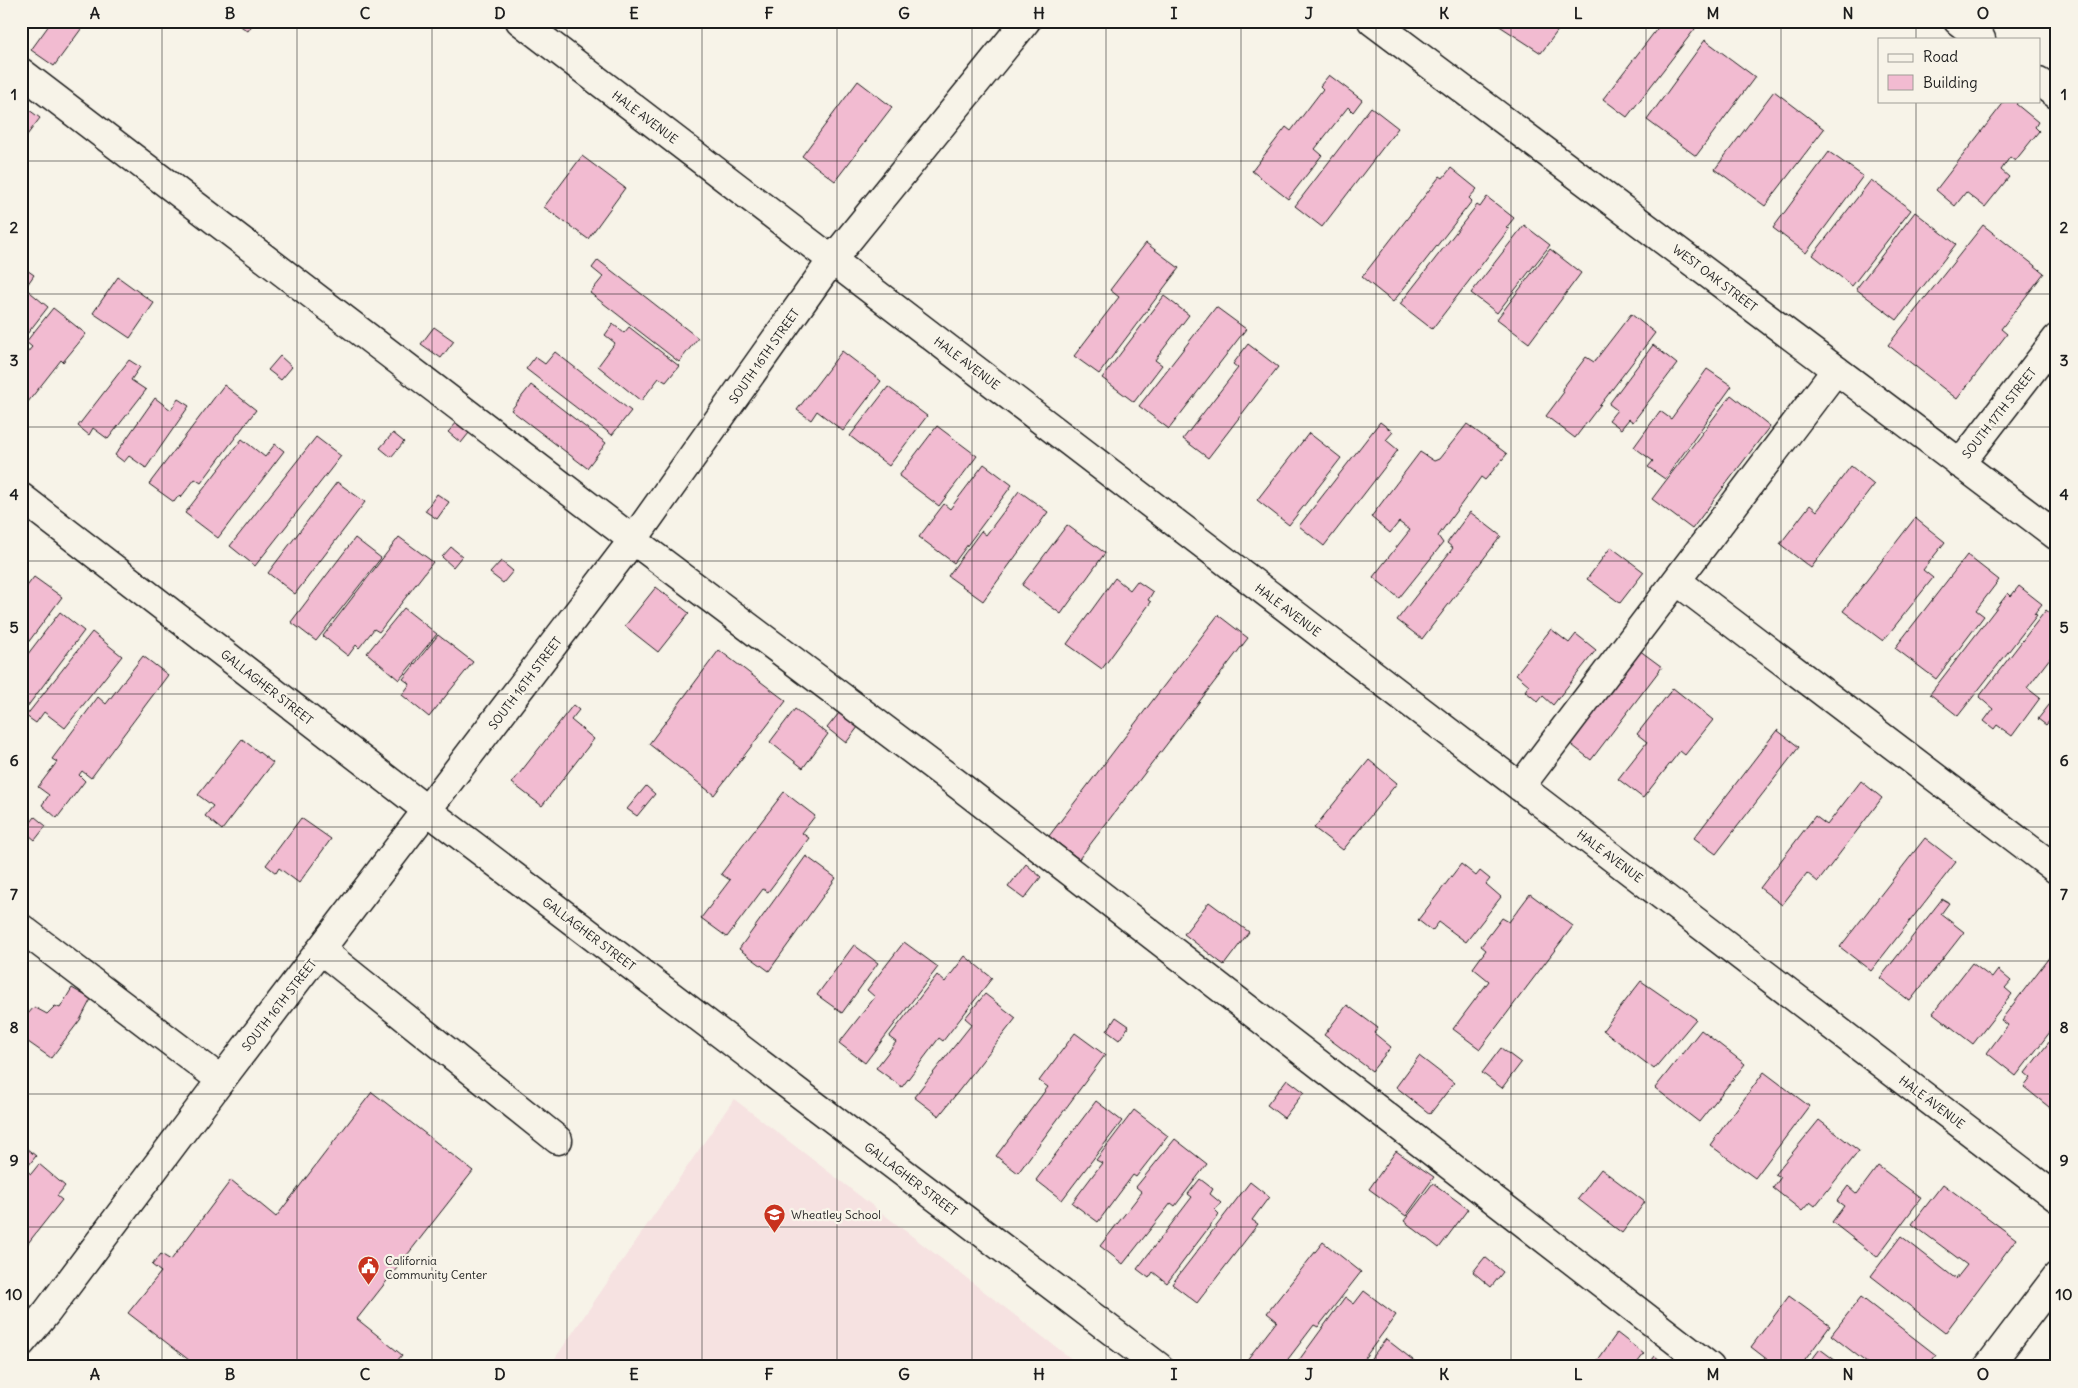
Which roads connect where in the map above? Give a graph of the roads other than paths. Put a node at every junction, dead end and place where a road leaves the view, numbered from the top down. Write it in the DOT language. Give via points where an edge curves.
graph roads {
  1 [pos="520,21"];
  2 [pos="1026,21"];
  3 [pos="1372,21"];
  4 [pos="1958,21"];
  5 [pos="1981,38"];
  6 [pos="21,72"];
  7 [pos="2040,83"];
  8 [pos="2057,95"];
  9 [pos="832,260"];
  10 [pos="2057,338"];
  11 [pos="1836,370"];
  12 [pos="1960,464"];
  13 [pos="21,497"];
  14 [pos="2057,536"];
  15 [pos="633,540"];
  16 [pos="1678,581"];
  17 [pos="1520,787"];
  18 [pos="428,811"];
  19 [pos="2057,870"];
  20 [pos="21,928"];
  21 [pos="321,950"];
  22 [pos="221,1080"];
  23 [pos="558,1140"];
  24 [pos="2057,1198"];
  25 [pos="2057,1276"];
  26 [pos="21,1343"];
  27 [pos="1159,1367"];
  28 [pos="1710,1367"];
  29 [pos="1988,1367"];
  1 -- 9 [label="street, HALE AVENUE"];
  2 -- 9 [label="street, SOUTH 16TH STREET"];
  3 -- 11 [label="street, WEST OAK STREET"];
  4 -- 5 [label="street"];
  6 -- 15 [label="street"];
  7 -- 8 [label="street"];
  9 -- 15 [label="street, SOUTH 16TH STREET"];
  9 -- 17 [label="street, HALE AVENUE"];
  10 -- 12 [label="street, SOUTH 17TH STREET"];
  11 -- 12 [label="street, WEST OAK STREET"];
  11 -- 16 [label="street"];
  12 -- 14 [label="street, WEST OAK STREET"];
  13 -- 18 [label="street, GALLAGHER STREET"];
  15 -- 18 [label="street, SOUTH 16TH STREET"];
  15 -- 28 [label="street" via="964,789"];
  16 -- 17 [label="street"];
  16 -- 19 [label="street"];
  17 -- 24 [label="street, HALE AVENUE"];
  18 -- 21 [label="street, SOUTH 16TH STREET"];
  18 -- 27 [label="street, GALLAGHER STREET"];
  20 -- 22 [label="street"];
  21 -- 22 [label="street, SOUTH 16TH STREET"];
  21 -- 23 [label="street"];
  22 -- 26 [label="street, SOUTH 16TH STREET"];
  25 -- 29 [label="street"];
}
